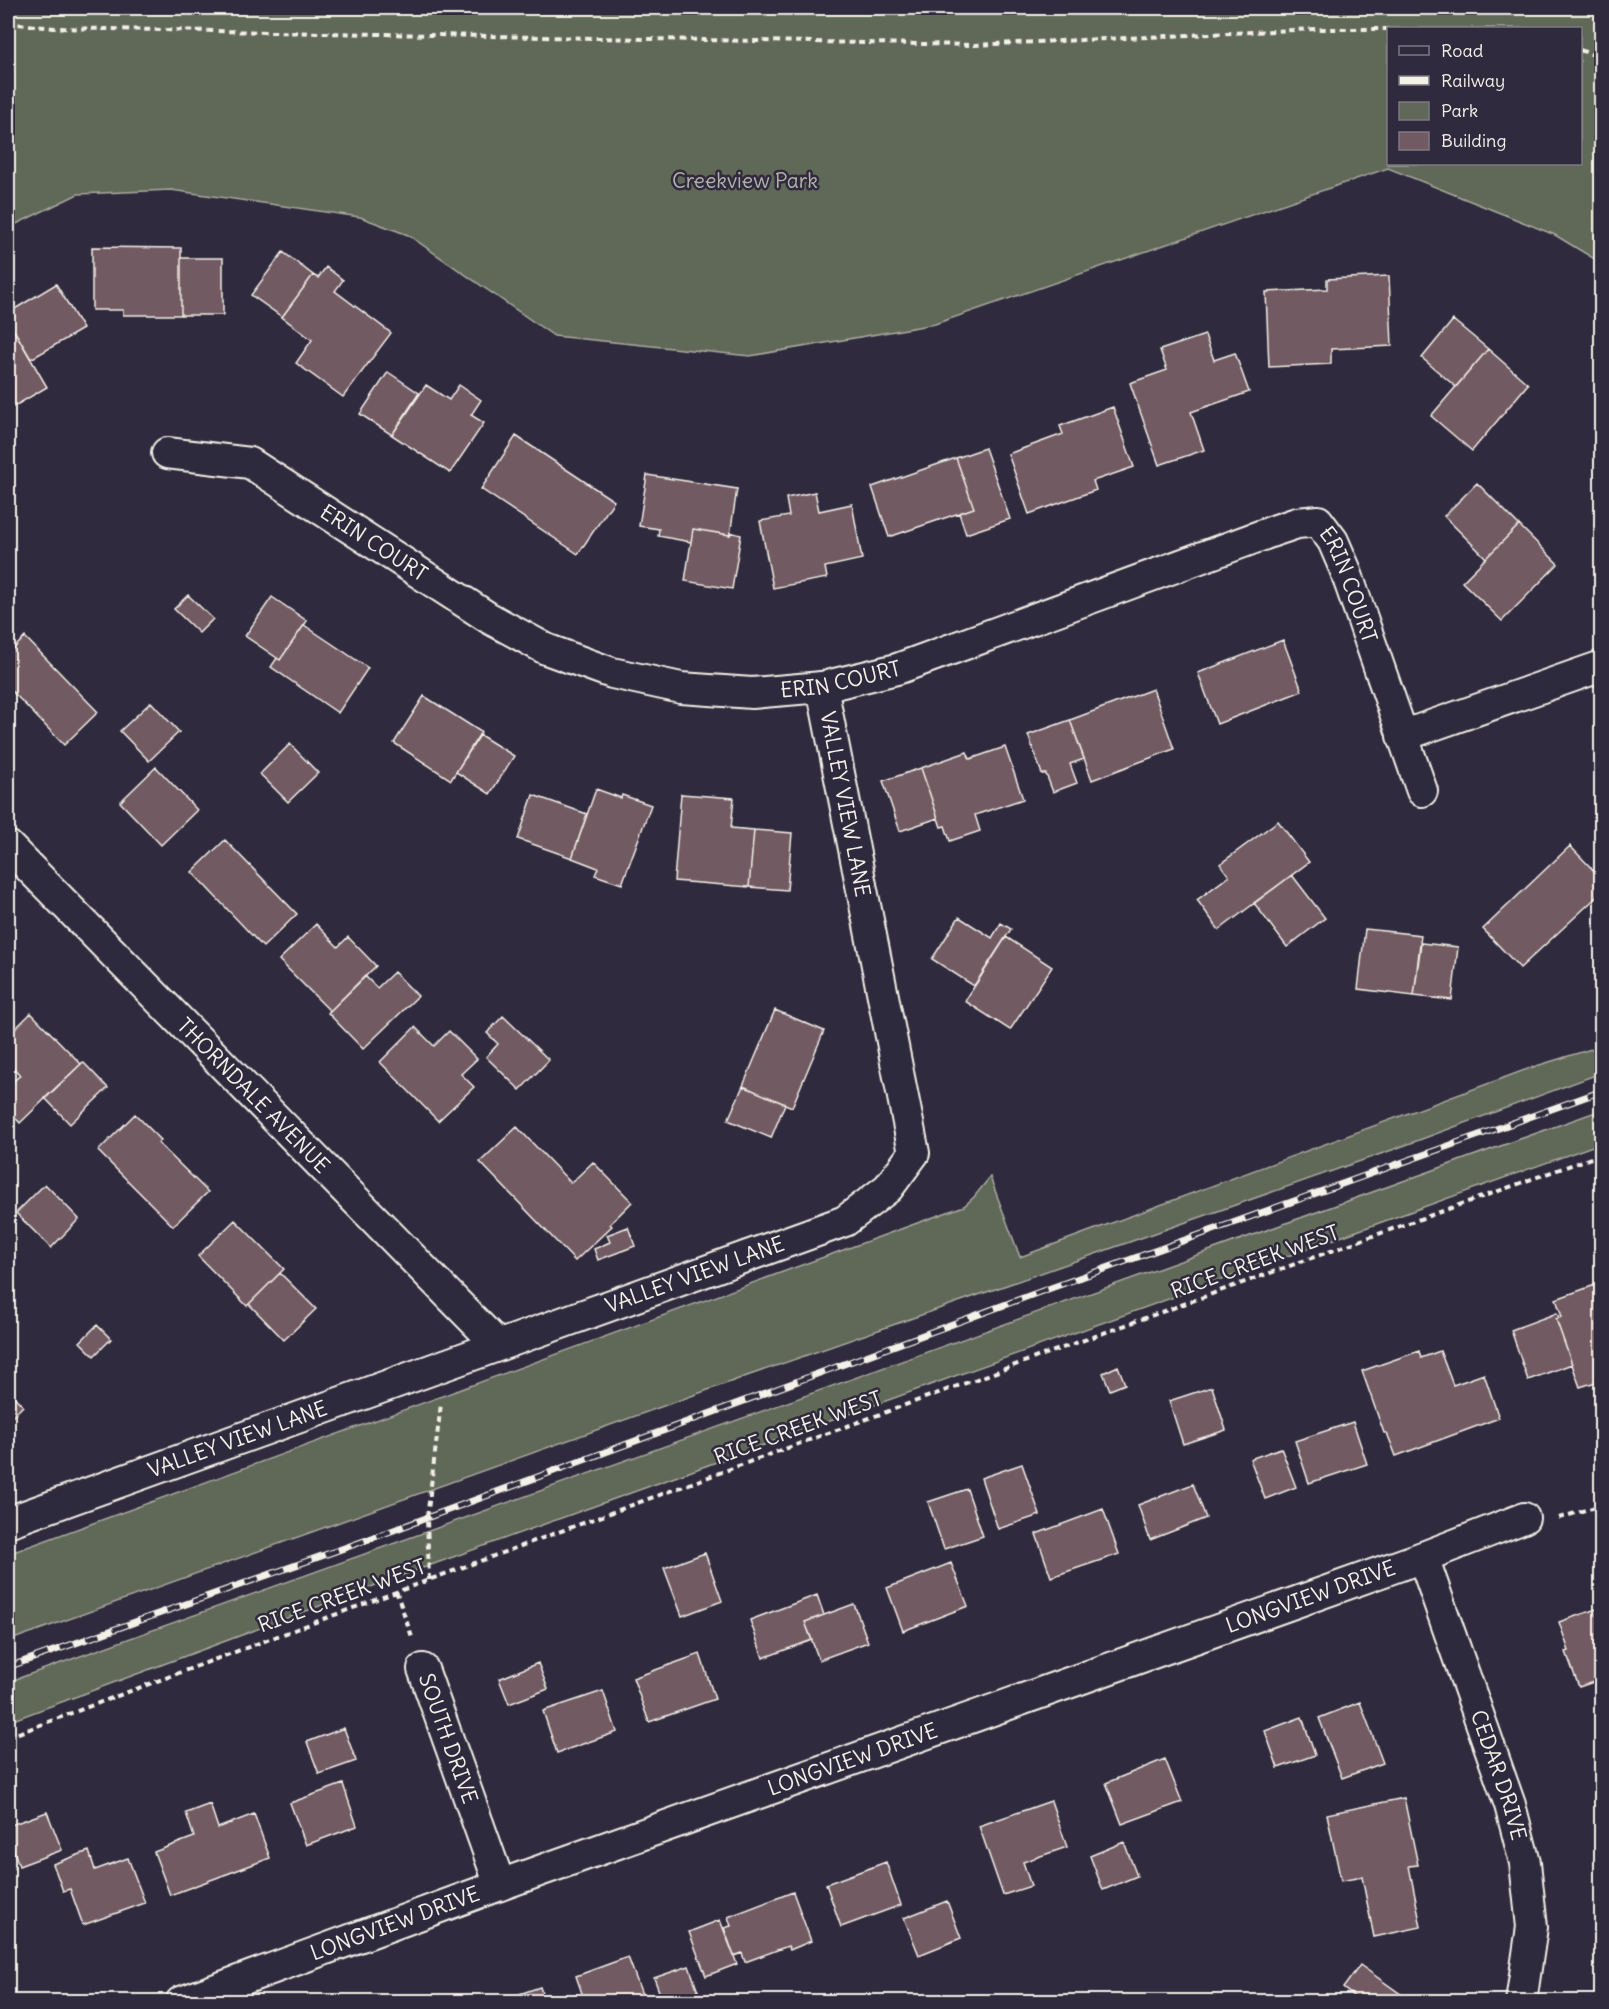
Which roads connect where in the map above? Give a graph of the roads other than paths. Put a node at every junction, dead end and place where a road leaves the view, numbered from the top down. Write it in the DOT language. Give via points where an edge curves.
graph roads {
  1 [pos="167,453"];
  2 [pos="1602,666"];
  3 [pos="822,687"];
  4 [pos="1402,736"];
  5 [pos="1422,791"];
  6 [pos="8,846"];
  7 [pos="498,1345"];
  8 [pos="1524,1518"];
  9 [pos="8,1522"];
  10 [pos="1423,1557"];
  11 [pos="423,1670"];
  12 [pos="500,1886"];
  13 [pos="181,2001"];
  14 [pos="1521,2001"];
  1 -- 3 [label="street, ERIN COURT" via="250,463 489,618 546,649 612,673 681,688 752,693"];
  2 -- 4 [label="street"];
  3 -- 4 [label="street, ERIN COURT" via="897,669 1276,530 1318,521 1333,541 1345,569"];
  3 -- 7 [label="street, VALLEY VIEW LANE" via="914,1153 888,1188 844,1221"];
  4 -- 5 [label="street, ERIN COURT"];
  6 -- 7 [label="street, THORNDALE AVENUE"];
  7 -- 9 [label="street, VALLEY VIEW LANE"];
  8 -- 10 [label="street, LONGVIEW DRIVE"];
  10 -- 12 [label="street, LONGVIEW DRIVE"];
  10 -- 14 [label="street, CEDAR DRIVE" via="1510,1805 1525,1863 1532,1927"];
  11 -- 12 [label="street, SOUTH DRIVE"];
  12 -- 13 [label="street, LONGVIEW DRIVE"];
}
